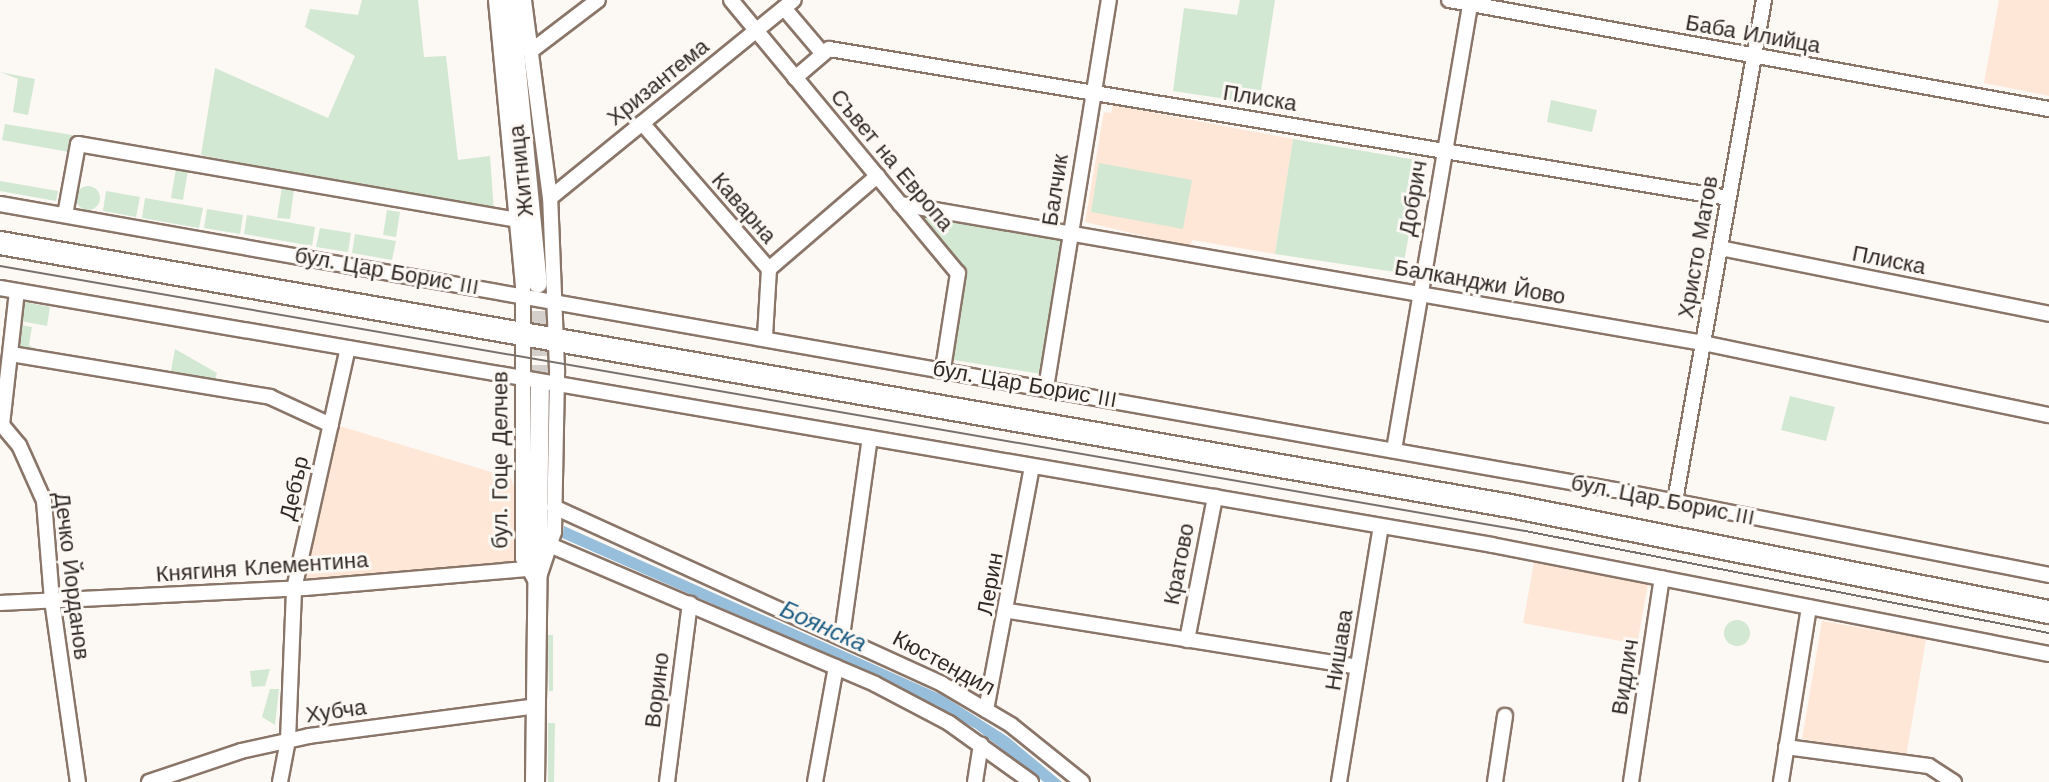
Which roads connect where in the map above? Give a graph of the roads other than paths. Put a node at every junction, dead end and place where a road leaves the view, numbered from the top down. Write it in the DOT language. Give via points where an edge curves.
graph roads {
  1 [pos="496,0"];
  2 [pos="510,0"];
  3 [pos="524,0"];
  4 [pos="598,0"];
  5 [pos="731,0"];
  6 [pos="1109,0"];
  7 [pos="1449,0"];
  8 [pos="1764,0"];
  9 [pos="1471,2"];
  10 [pos="789,4"];
  11 [pos="756,31"];
  12 [pos="531,51"];
  13 [pos="823,54"];
  14 [pos="1754,57"];
  15 [pos="795,78"];
  16 [pos="1093,92"];
  17 [pos="2049,109"];
  18 [pos="642,123"];
  19 [pos="1444,151"];
  20 [pos="877,176"];
  21 [pos="550,198"];
  22 [pos="1728,198"];
  23 [pos="0,204"];
  24 [pos="900,204"];
  25 [pos="65,215"];
  26 [pos="518,220"];
  27 [pos="1070,233"];
  28 [pos="0,243"];
  29 [pos="1720,248"];
  30 [pos="769,269"];
  31 [pos="0,288"];
  32 [pos="531,290"];
  33 [pos="17,291"];
  34 [pos="1419,294"];
  35 [pos="554,301"];
  36 [pos="2049,314"];
  37 [pos="524,332"];
  38 [pos="765,337"];
  39 [pos="555,338"];
  40 [pos="1703,343"];
  41 [pos="348,348"];
  42 [pos="11,354"];
  43 [pos="943,369"];
  44 [pos="540,382"];
  45 [pos="1046,388"];
  46 [pos="2049,415"];
  47 [pos="331,425"];
  48 [pos="870,438"];
  49 [pos="1394,450"];
  50 [pos="1032,466"];
  51 [pos="1215,497"];
  52 [pos="1675,501"];
  53 [pos="554,507"];
  54 [pos="1381,526"];
  55 [pos="552,546"];
  56 [pos="2049,575"];
  57 [pos="531,576"];
  58 [pos="1662,578"];
  59 [pos="294,589"];
  60 [pos="52,600"];
  61 [pos="0,603"];
  62 [pos="690,603"];
  63 [pos="1809,607"];
  64 [pos="1009,611"];
  65 [pos="2049,612"];
  66 [pos="842,636"];
  67 [pos="1187,640"];
  68 [pos="2049,654"];
  69 [pos="836,667"];
  70 [pos="1358,667"];
  71 [pos="536,706"];
  72 [pos="986,710"];
  73 [pos="1505,716"];
  74 [pos="288,740"];
  75 [pos="981,744"];
  76 [pos="1786,747"];
  77 [pos="78,782"];
  78 [pos="149,782"];
  79 [pos="280,782"];
  80 [pos="535,782"];
  81 [pos="667,782"];
  82 [pos="815,782"];
  83 [pos="975,782"];
  84 [pos="1031,782"];
  85 [pos="1082,782"];
  86 [pos="1339,782"];
  87 [pos="1495,782"];
  88 [pos="1631,782"];
  89 [pos="1781,782"];
  90 [pos="1954,782"];
  1 -- 26 [label="street, Житница"];
  2 -- 32 [label="street, Житница"];
  3 -- 12 [label="street, Житница"];
  4 -- 12 [label="street"];
  5 -- 11 [label="street, Съвет на Европа"];
  6 -- 16 [label="street, Балчик"];
  7 -- 9 [label="street, Баба Илийца"];
  8 -- 14 [label="street, Христо Матов"];
  9 -- 14 [label="street, Баба Илийца"];
  9 -- 19 [label="street, Добрич"];
  10 -- 11 [label="street, Хризантема"];
  10 -- 13 [label="street"];
  11 -- 15 [label="street, Съвет на Европа"];
  11 -- 18 [label="street, Хризантема"];
  12 -- 21 [label="street, Житница"];
  13 -- 15 [label="street"];
  13 -- 16 [label="street, Плиска" via="829,49"];
  14 -- 17 [label="street, Баба Илийца"];
  14 -- 22 [label="street, Христо Матов"];
  15 -- 20 [label="street, Съвет на Европа"];
  16 -- 19 [label="street, Плиска"];
  16 -- 27 [label="street, Балчик"];
  18 -- 21 [label="street, Хризантема"];
  18 -- 30 [label="street, Каварна"];
  19 -- 22 [label="street, Плиска"];
  19 -- 34 [label="street, Добрич"];
  20 -- 24 [label="street, Съвет на Европа"];
  20 -- 30 [label="street"];
  21 -- 35 [label="street, Житница"];
  22 -- 29 [label="street, Христо Матов"];
  23 -- 25 [label="street, бул. Цар Борис III"];
  24 -- 27 [label="street, Балканджи Йово"];
  24 -- 43 [label="street, Съвет на Европа" via="958,273"];
  25 -- 26 [label="street" via="78,144"];
  25 -- 32 [label="street, бул. Цар Борис III"];
  26 -- 32 [label="street, Житница"];
  27 -- 34 [label="street, Балканджи Йово"];
  27 -- 45 [label="street, Балчик"];
  28 -- 37 [label="main road, бул. Цар Борис III"];
  29 -- 36 [label="street, Плиска"];
  29 -- 40 [label="street, Христо Матов"];
  30 -- 38 [label="street, Каварна"];
  31 -- 33 [label="street"];
  32 -- 35 [label="street, бул. Цар Борис III"];
  32 -- 37 [label="street, Житница"];
  33 -- 41 [label="street"];
  33 -- 42 [label="street, Дечко Йорданов"];
  34 -- 40 [label="street, Балканджи Йово"];
  34 -- 49 [label="street, Добрич"];
  35 -- 38 [label="street, бул. Цар Борис III"];
  35 -- 39 [label="street, Житница"];
  37 -- 39 [label="main road, бул. Цар Борис III"];
  37 -- 44 [label="street, бул. Гоце Делчев"];
  38 -- 43 [label="street, бул. Цар Борис III"];
  39 -- 44 [label="street, бул. Гоце Делчев"];
  39 -- 65 [label="main road, бул. Цар Борис III" via="1505,505"];
  40 -- 46 [label="street, Балканджи Йово"];
  40 -- 52 [label="street, Христо Матов"];
  41 -- 44 [label="street"];
  41 -- 47 [label="street, Дебър"];
  42 -- 47 [label="street" via="270,397"];
  42 -- 60 [label="street, Дечко Йорданов" via="2,425 19,445 44,501"];
  43 -- 45 [label="street, бул. Цар Борис III"];
  44 -- 48 [label="street"];
  44 -- 53 [label="street, бул. Гоце Делчев"];
  44 -- 57 [label="street, бул. Гоце Делчев"];
  45 -- 49 [label="street, бул. Цар Борис III"];
  47 -- 59 [label="street, Дебър"];
  48 -- 50 [label="street"];
  48 -- 66 [label="street"];
  49 -- 52 [label="street, бул. Цар Борис III"];
  50 -- 51 [label="street"];
  50 -- 64 [label="street, Лерин"];
  51 -- 54 [label="street"];
  51 -- 67 [label="street, Кратово"];
  52 -- 56 [label="street, бул. Цар Борис III"];
  53 -- 55 [label="street, бул. Гоце Делчев"];
  53 -- 66 [label="street, Кюстендил"];
  54 -- 58 [label="street"];
  54 -- 70 [label="street, Нишава"];
  55 -- 57 [label="street, бул. Гоце Делчев"];
  55 -- 62 [label="street"];
  57 -- 59 [label="street, Княгиня Клементина"];
  57 -- 71 [label="street, бул. Гоце Делчев"];
  58 -- 63 [label="street"];
  58 -- 88 [label="street, Видлич"];
  59 -- 60 [label="street, Княгиня Клементина"];
  59 -- 74 [label="street, Дебър"];
  60 -- 61 [label="street, Княгиня Клементина"];
  60 -- 77 [label="street, Дечко Йорданов"];
  62 -- 69 [label="street"];
  62 -- 81 [label="street, Ворино"];
  63 -- 68 [label="street"];
  63 -- 76 [label="street"];
  64 -- 67 [label="street"];
  64 -- 72 [label="street, Лерин"];
  66 -- 72 [label="street, Кюстендил"];
  67 -- 70 [label="street"];
  69 -- 75 [label="street" via="912,702"];
  69 -- 82 [label="street"];
  70 -- 86 [label="street, Нишава"];
  71 -- 74 [label="street, Хубча"];
  71 -- 80 [label="street, бул. Гоце Делчев"];
  72 -- 85 [label="street, Кюстендил"];
  73 -- 87 [label="street"];
  74 -- 78 [label="street, Хубча"];
  74 -- 79 [label="street, Дебър"];
  75 -- 83 [label="street"];
  75 -- 84 [label="street"];
  76 -- 89 [label="street"];
  76 -- 90 [label="street" via="1929,766"];
}
